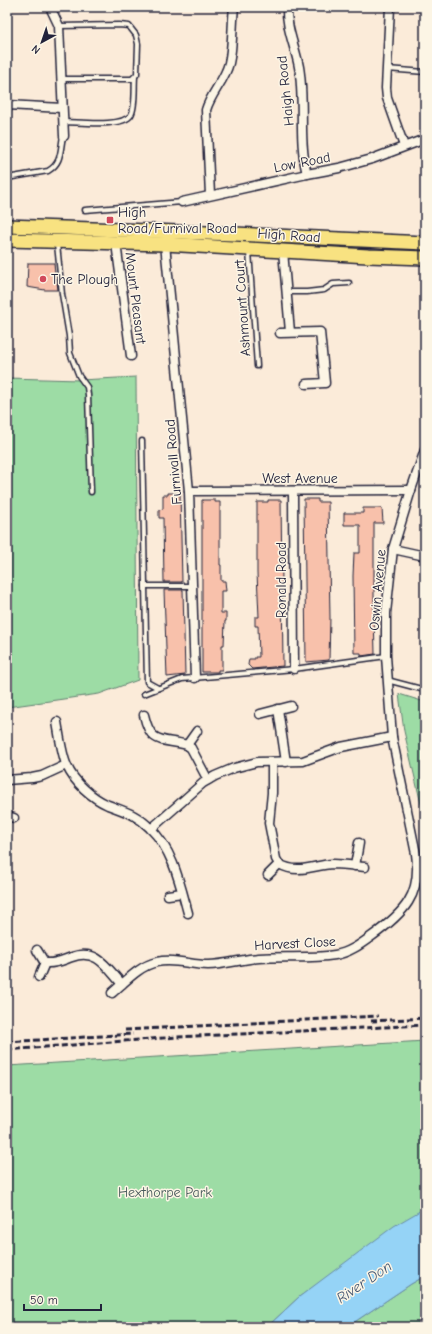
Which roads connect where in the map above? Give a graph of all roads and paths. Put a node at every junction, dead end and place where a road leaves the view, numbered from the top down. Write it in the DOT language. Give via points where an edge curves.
graph roads {
  1 [pos="50,7"];
  2 [pos="234,7"];
  3 [pos="287,7"];
  4 [pos="390,7"];
  5 [pos="59,26"];
  6 [pos="387,69"];
  7 [pos="425,72"];
  8 [pos="135,77"];
  9 [pos="61,79"];
  10 [pos="7,105"];
  11 [pos="62,108"];
  12 [pos="63,122"];
  13 [pos="64,136"];
  14 [pos="425,138"];
  15 [pos="404,146"];
  16 [pos="307,174"];
  17 [pos="7,178"];
  18 [pos="210,194"];
  19 [pos="182,202"];
  20 [pos="85,210"];
  21 [pos="7,226"];
  22 [pos="7,240"];
  23 [pos="56,241"];
  24 [pos="393,242"];
  25 [pos="116,243"];
  26 [pos="425,243"];
  27 [pos="165,244"];
  28 [pos="425,248"];
  29 [pos="249,249"];
  30 [pos="283,251"];
  31 [pos="425,258"];
  32 [pos="349,283"];
  33 [pos="287,292"];
  34 [pos="290,332"];
  35 [pos="280,333"];
  36 [pos="131,356"];
  37 [pos="257,366"];
  38 [pos="306,384"];
  39 [pos="142,441"];
  40 [pos="425,450"];
  41 [pos="411,490"];
  42 [pos="190,491"];
  43 [pos="293,491"];
  44 [pos="91,492"];
  45 [pos="393,549"];
  46 [pos="425,556"];
  47 [pos="145,586"];
  48 [pos="192,586"];
  49 [pos="386,656"];
  50 [pos="294,669"];
  51 [pos="194,678"];
  52 [pos="387,680"];
  53 [pos="158,688"];
  54 [pos="425,690"];
  55 [pos="144,694"];
  56 [pos="291,706"];
  57 [pos="278,709"];
  58 [pos="260,714"];
  59 [pos="144,715"];
  60 [pos="57,722"];
  61 [pos="198,731"];
  62 [pos="392,737"];
  63 [pos="187,745"];
  64 [pos="272,762"];
  65 [pos="286,762"];
  66 [pos="66,765"];
  67 [pos="7,780"];
  68 [pos="208,780"];
  69 [pos="151,829"];
  70 [pos="359,843"];
  71 [pos="279,864"];
  72 [pos="355,866"];
  73 [pos="365,867"];
  74 [pos="268,875"];
  75 [pos="182,893"];
  76 [pos="168,896"];
  77 [pos="188,914"];
  78 [pos="37,950"];
  79 [pos="45,963"];
  80 [pos="39,976"];
  81 [pos="122,984"];
  82 [pos="112,993"];
  1 -- 5 [label="street"];
  2 -- 18 [label="street" via="229,63 206,110"];
  3 -- 16 [label="street, Haigh Road" via="288,27 299,67"];
  4 -- 6 [label="street"];
  5 -- 8 [label="lane" via="129,26 136,35 138,44"];
  5 -- 9 [label="street"];
  6 -- 7 [label="lane"];
  6 -- 15 [label="street" via="387,98"];
  8 -- 9 [label="lane"];
  8 -- 12 [label="lane" via="132,114 126,120 110,123"];
  9 -- 11 [label="street"];
  10 -- 11 [label="street"];
  11 -- 12 [label="street"];
  12 -- 13 [label="street"];
  13 -- 17 [label="lane" via="58,164 53,168"];
  14 -- 15 [label="street, Low Road"];
  15 -- 16 [label="street, Low Road" via="372,159"];
  16 -- 18 [label="street, Low Road"];
  18 -- 19 [label="street, Low Road"];
  19 -- 20 [label="lane"];
  21 -- 24 [label="main road, High Road"];
  22 -- 23 [label="main road, High Road"];
  23 -- 25 [label="main road, High Road"];
  23 -- 44 [label="lane" via="70,336 70,353 79,376 87,387"];
  24 -- 26 [label="main road"];
  24 -- 28 [label="main road" via="408,247"];
  25 -- 27 [label="main road, High Road"];
  25 -- 36 [label="street, Mount Pleasant"];
  27 -- 29 [label="main road, High Road"];
  27 -- 42 [label="street, Furnivall Road"];
  29 -- 30 [label="main road, High Road"];
  29 -- 37 [label="lane, Ashmount Court"];
  30 -- 31 [label="main road, High Road"];
  30 -- 33 [label="street"];
  32 -- 33 [label="lane" via="333,284 324,290"];
  33 -- 34 [label="street"];
  34 -- 35 [label="street"];
  34 -- 38 [label="street" via="320,332 325,383"];
  39 -- 47 [label="lane"];
  40 -- 41 [label="street, Oswin Avenue"];
  41 -- 43 [label="street, West Avenue"];
  41 -- 45 [label="street, Oswin Avenue"];
  42 -- 43 [label="street, West Avenue"];
  42 -- 48 [label="street, Furnivall Road"];
  43 -- 50 [label="street, Ronald Road"];
  45 -- 46 [label="street"];
  45 -- 49 [label="street, Oswin Avenue" via="386,613"];
  47 -- 48 [label="lane"];
  47 -- 53 [label="lane" via="147,682"];
  48 -- 51 [label="street, Furnivall Road"];
  49 -- 50 [label="lane"];
  49 -- 52 [label="street, Oswin Avenue"];
  50 -- 51 [label="lane"];
  51 -- 53 [label="lane" via="182,679"];
  52 -- 54 [label="lane"];
  52 -- 62 [label="street, Oswin Avenue"];
  53 -- 55 [label="lane"];
  56 -- 57 [label="street"];
  57 -- 58 [label="street"];
  57 -- 65 [label="street"];
  59 -- 63 [label="street" via="147,728 154,737"];
  60 -- 66 [label="street"];
  61 -- 63 [label="street"];
  62 -- 65 [label="street" via="341,747 303,761"];
  62 -- 81 [label="street, Harvest Close" via="418,868 414,890 405,908 396,918 362,944 343,953 251,958 223,964 169,960 145,966"];
  63 -- 68 [label="street"];
  64 -- 65 [label="street"];
  64 -- 68 [label="street" via="240,766"];
  64 -- 71 [label="street" via="269,823"];
  66 -- 67 [label="street" via="42,776"];
  66 -- 69 [label="street" via="82,786 97,798 137,816"];
  68 -- 69 [label="street"];
  69 -- 75 [label="street" via="166,850"];
  70 -- 72 [label="street"];
  71 -- 72 [label="street" via="302,870 334,864"];
  71 -- 74 [label="street"];
  72 -- 73 [label="street"];
  75 -- 76 [label="street"];
  75 -- 77 [label="street"];
  78 -- 79 [label="street"];
  79 -- 80 [label="street"];
  79 -- 81 [label="street" via="60,962 73,956 89,954 103,963"];
  81 -- 82 [label="street, Harvest Close"];
}
